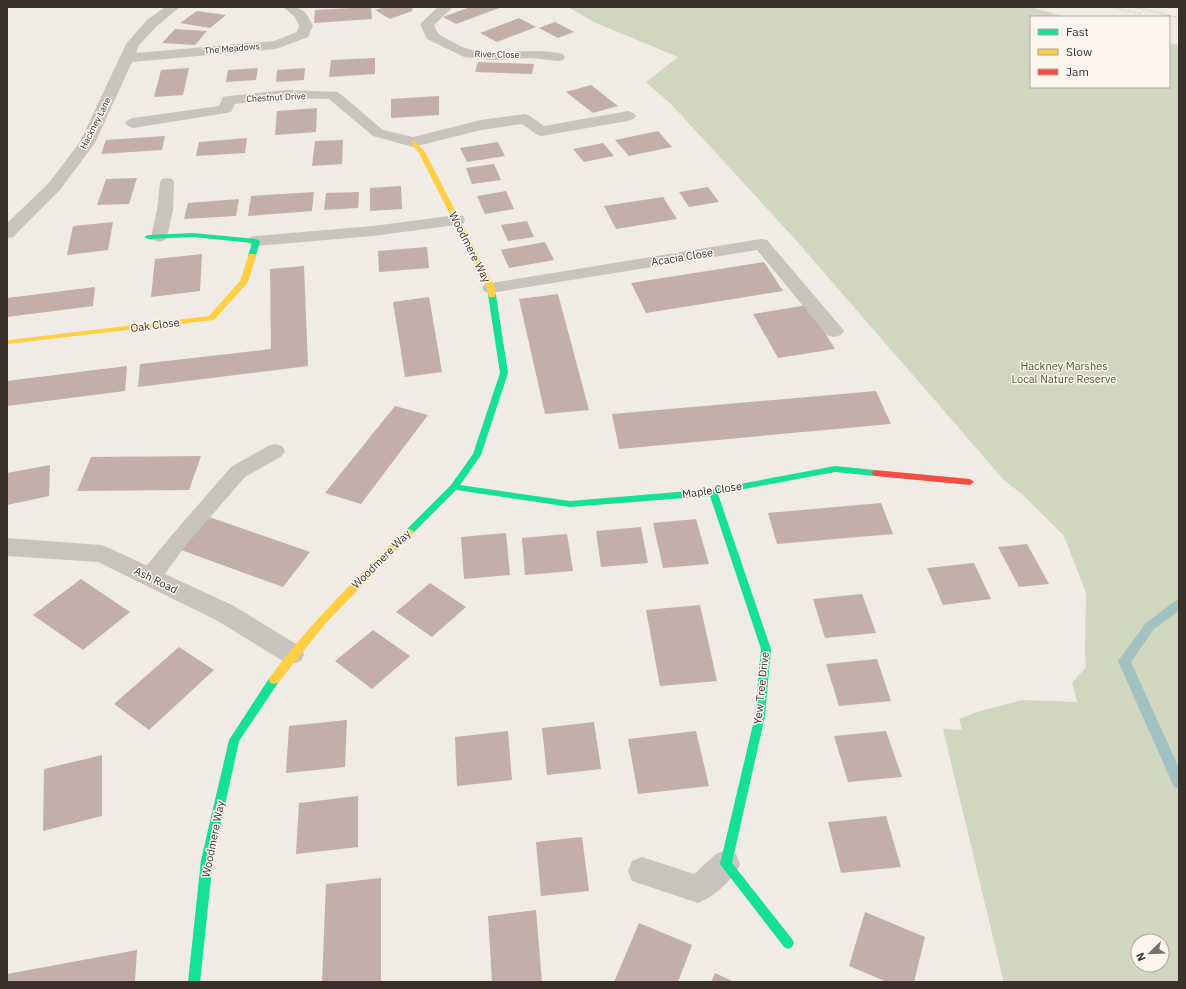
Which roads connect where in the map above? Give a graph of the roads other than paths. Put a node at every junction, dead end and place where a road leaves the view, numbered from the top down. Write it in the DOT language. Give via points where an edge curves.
graph roads {
  1 [pos="174,7"];
  2 [pos="290,7"];
  3 [pos="446,7"];
  4 [pos="558,57"];
  5 [pos="126,58"];
  6 [pos="628,116"];
  7 [pos="133,123"];
  8 [pos="413,142"];
  9 [pos="167,182"];
  10 [pos="457,220"];
  11 [pos="7,233"];
  12 [pos="153,237"];
  13 [pos="256,241"];
  14 [pos="491,288"];
  15 [pos="834,331"];
  16 [pos="9,342"];
  17 [pos="275,451"];
  18 [pos="970,482"];
  19 [pos="454,487"];
  20 [pos="713,492"];
  21 [pos="7,547"];
  22 [pos="150,577"];
  23 [pos="292,654"];
  24 [pos="726,864"];
  25 [pos="642,870"];
  26 [pos="788,943"];
  27 [pos="194,982"];
  1 -- 5 [label="street, Hackney Lane" via="152,23"];
  2 -- 5 [label="street, The Meadows" via="301,15 306,26 303,34 276,44"];
  3 -- 4 [label="street, River Close" via="427,24 432,36 464,53"];
  5 -- 11 [label="street, Hackney Lane" via="86,143 54,187"];
  6 -- 8 [label="street" via="541,131 525,119 481,124"];
  7 -- 8 [label="street, Chestnut Drive" via="226,108 228,100 287,94 333,95 378,133"];
  8 -- 10 [label="street, Woodmere Way" via="422,152"];
  9 -- 12 [label="lane" via="165,204"];
  10 -- 13 [label="street" via="373,231"];
  10 -- 14 [label="street, Woodmere Way"];
  12 -- 13 [label="street" via="193,235"];
  13 -- 16 [label="street, Oak Close" via="244,282 211,318"];
  14 -- 15 [label="street, Acacia Close" via="761,244"];
  14 -- 19 [label="street, Woodmere Way" via="504,373 477,455"];
  17 -- 22 [label="lane" via="238,472"];
  18 -- 20 [label="street, Maple Close" via="835,469"];
  19 -- 20 [label="street, Maple Close" via="570,504"];
  19 -- 23 [label="street, Woodmere Way" via="354,586"];
  20 -- 24 [label="street, Yew Tree Drive" via="766,649 760,716"];
  21 -- 22 [label="street, Ash Road" via="102,554"];
  22 -- 23 [label="street, Ash Road" via="225,613"];
  23 -- 27 [label="street, Woodmere Way" via="234,740 207,860"];
  24 -- 25 [label="street" via="698,889"];
  24 -- 26 [label="street"];
}
